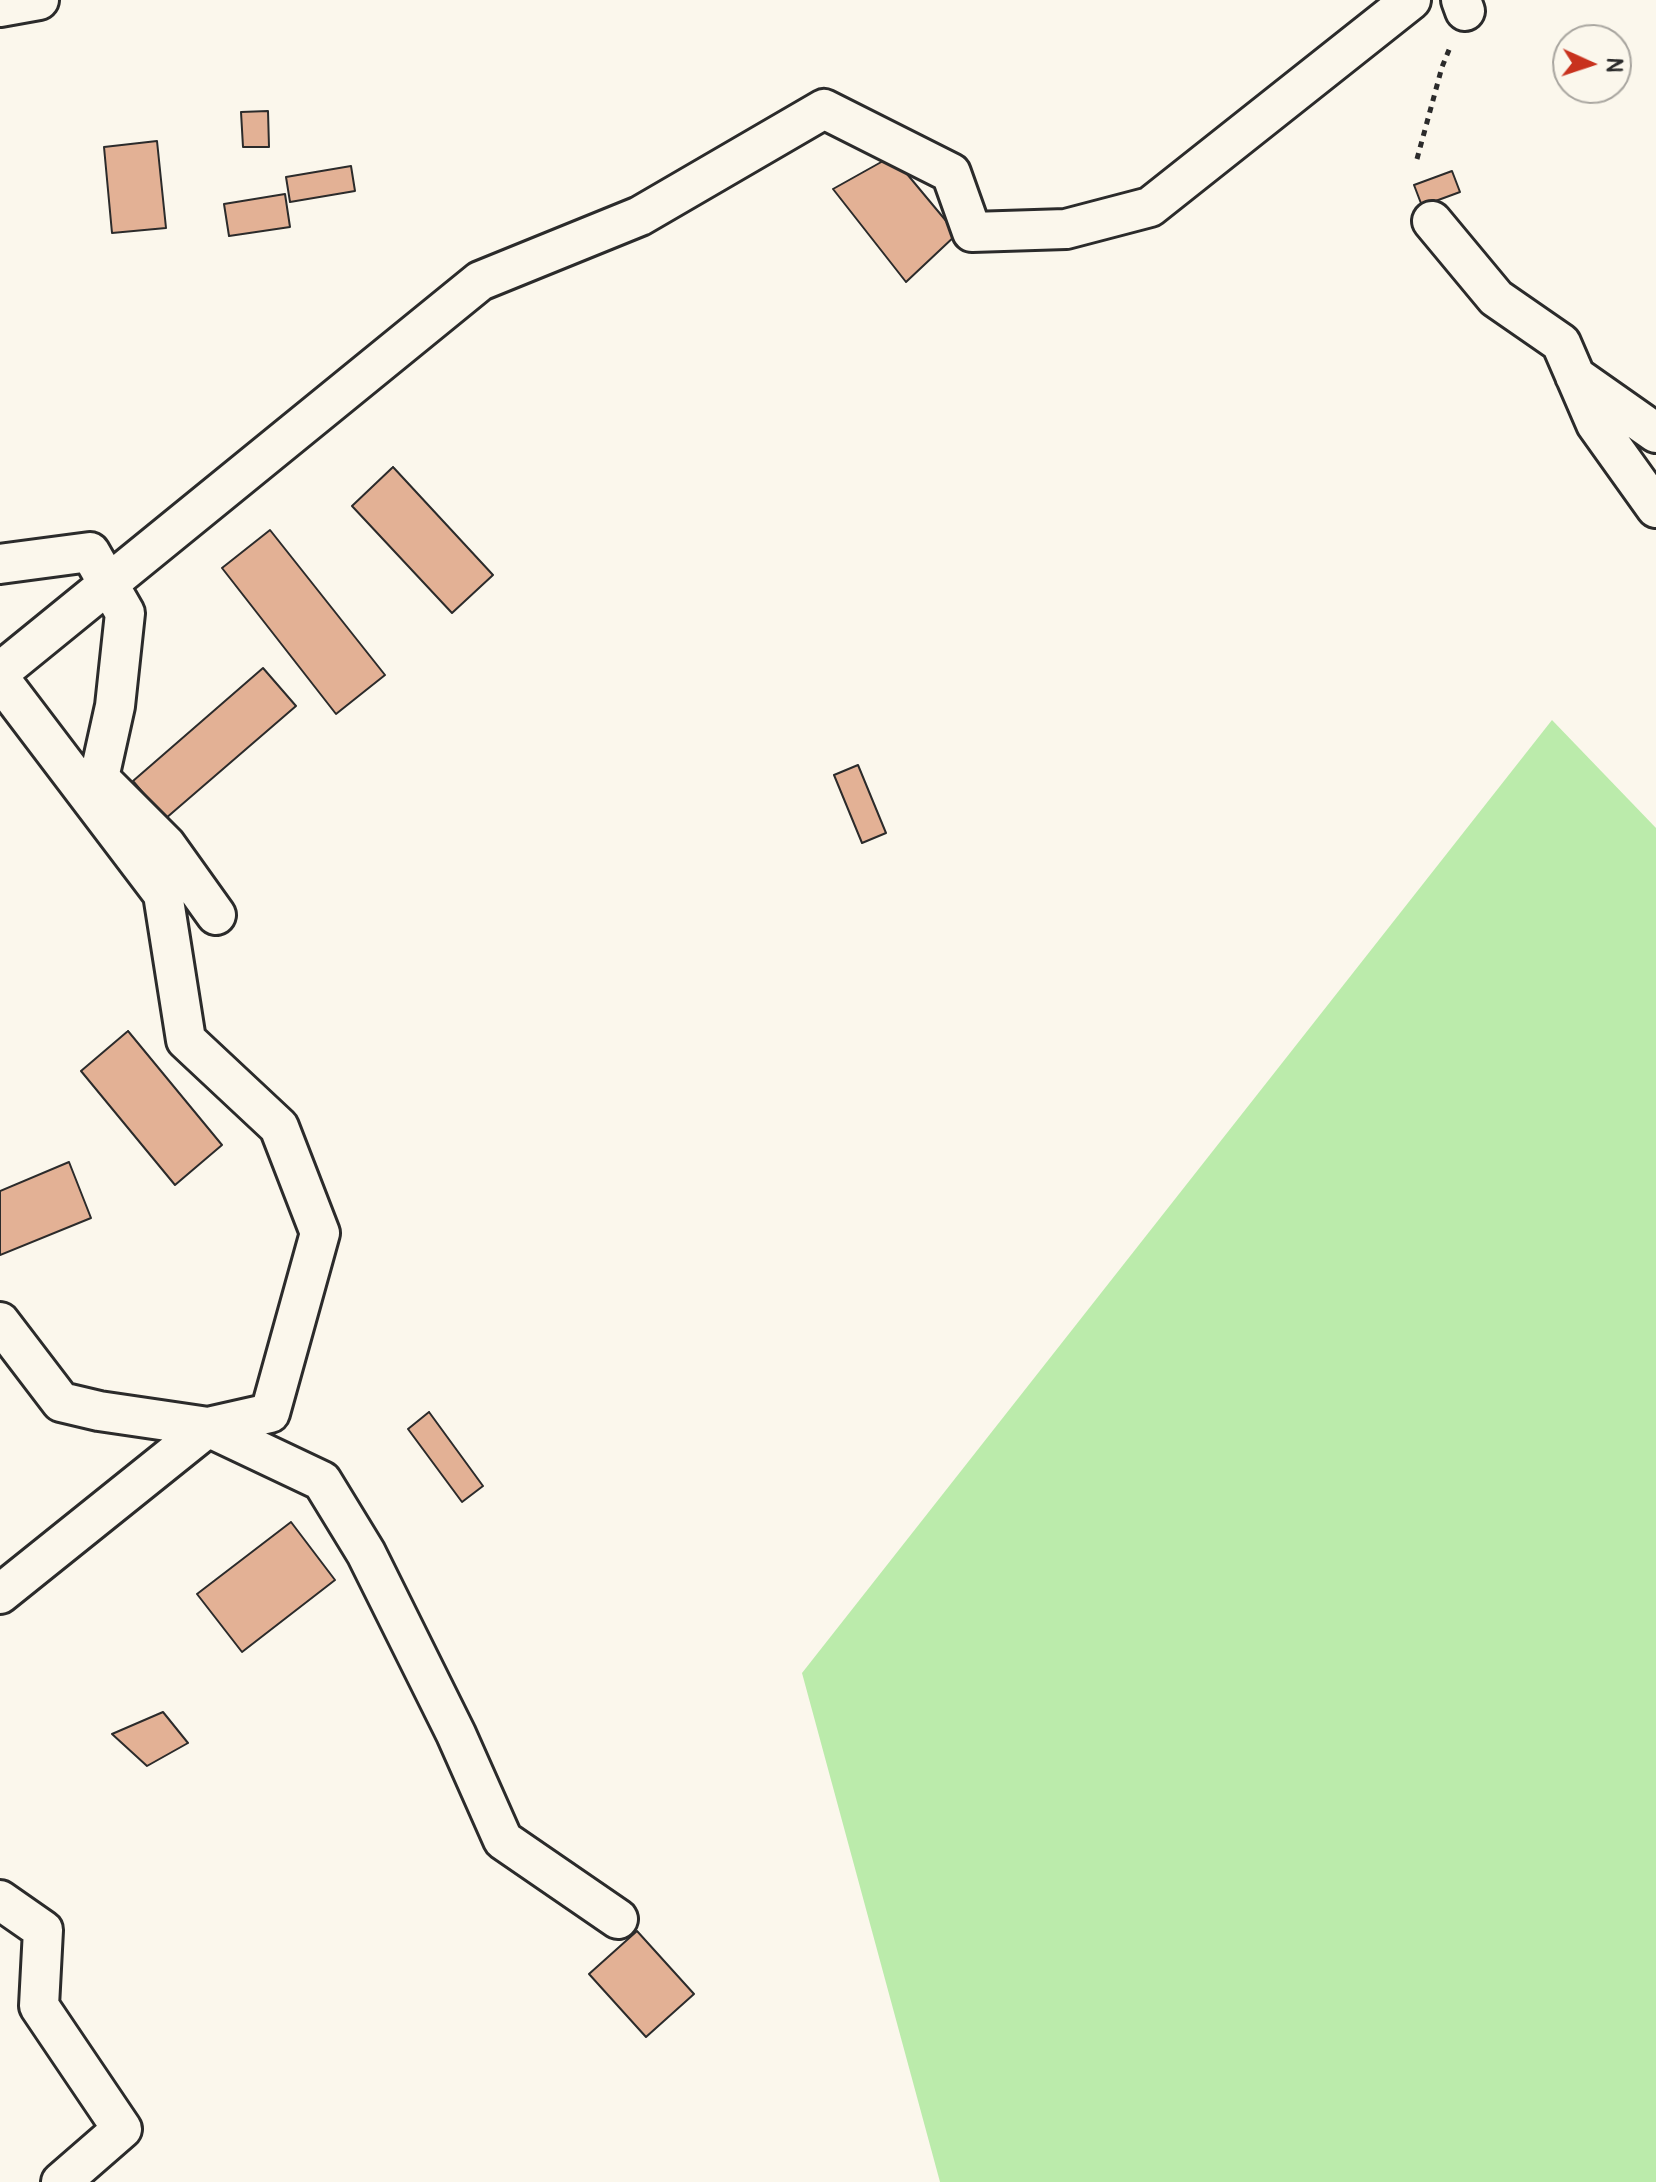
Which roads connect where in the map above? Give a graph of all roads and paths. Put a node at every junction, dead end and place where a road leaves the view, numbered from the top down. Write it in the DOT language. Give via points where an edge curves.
graph roads {
  1 [pos="39,0"];
  2 [pos="1411,0"];
  3 [pos="1463,5"];
  4 [pos="0,7"];
  5 [pos="1417,159"];
  6 [pos="1432,221"];
  7 [pos="1575,376"];
  8 [pos="1656,433"];
  9 [pos="1656,508"];
  10 [pos="0,564"];
  11 [pos="109,584"];
  12 [pos="0,672"];
  13 [pos="0,679"];
  14 [pos="216,915"];
  15 [pos="0,1322"];
  16 [pos="208,1427"];
  17 [pos="0,1594"];
  18 [pos="0,1900"];
  19 [pos="618,1919"];
  20 [pos="61,2182"];
  1 -- 4 [label="street"];
  2 -- 11 [label="street" via="1150,207 1066,229 972,232 951,173 824,109 640,216 480,281"];
  3 -- 5 [label="path"];
  6 -- 7 [label="street" via="1496,298 1561,343"];
  7 -- 8 [label="street"];
  7 -- 9 [label="street" via="1596,424"];
  10 -- 11 [label="street" via="90,552"];
  11 -- 12 [label="street"];
  11 -- 14 [label="street" via="125,613 115,706 99,778 166,845"];
  13 -- 16 [label="street" via="163,894 186,1040 279,1127 320,1233 270,1413"];
  15 -- 16 [label="street" via="61,1402"];
  16 -- 17 [label="street"];
  16 -- 19 [label="street" via="322,1481 366,1553 503,1840"];
  18 -- 20 [label="street" via="43,1930 39,2006 122,2129"];
}
